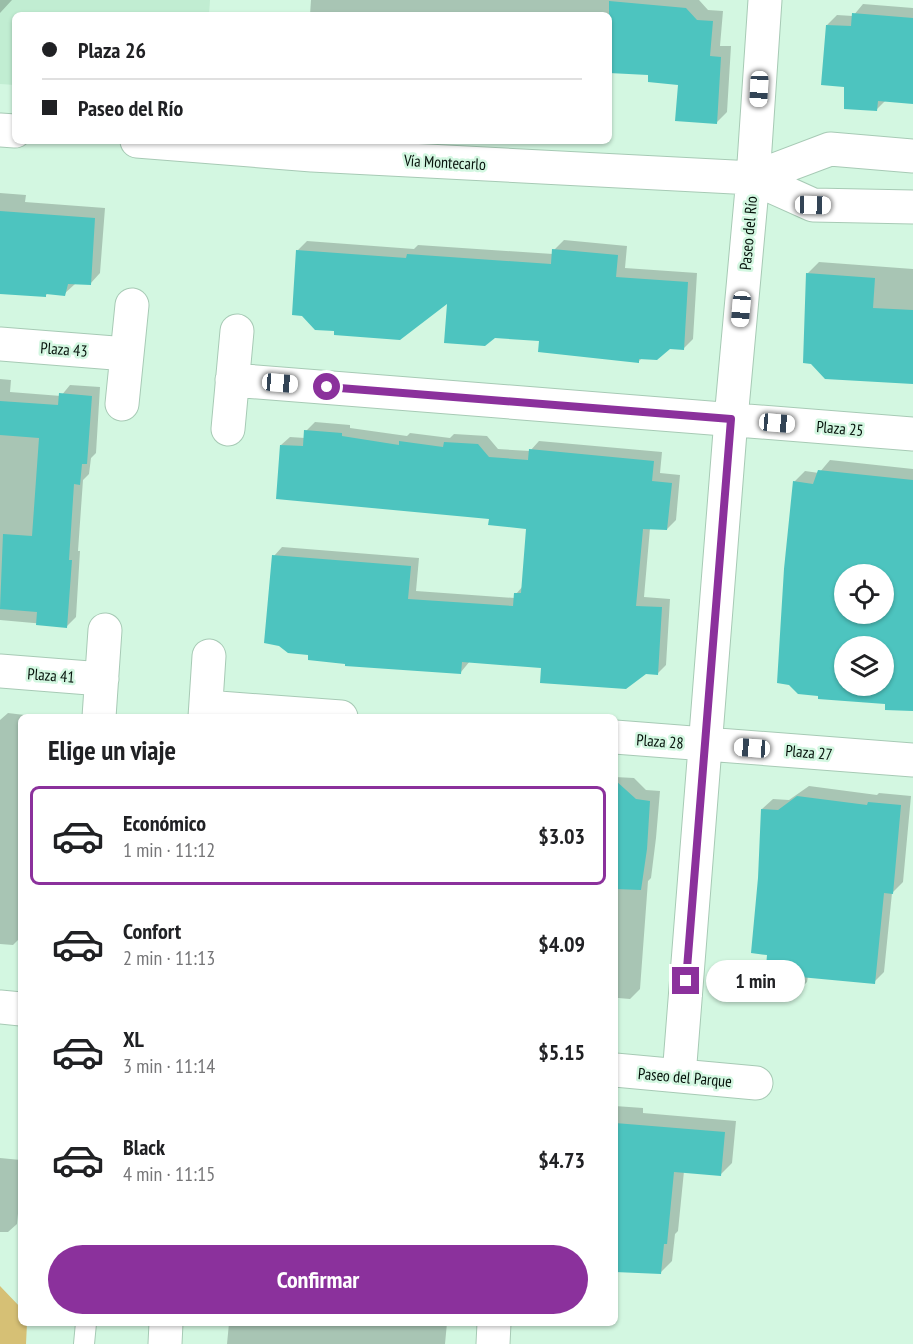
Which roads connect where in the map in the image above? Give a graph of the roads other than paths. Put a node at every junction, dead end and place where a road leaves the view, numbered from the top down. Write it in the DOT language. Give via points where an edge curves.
graph roads {
  1 [pos="765,0"];
  2 [pos="174,144"];
  3 [pos="913,156"];
  4 [pos="753,178"];
  5 [pos="913,207"];
  6 [pos="132,305"];
  7 [pos="237,331"];
  8 [pos="0,344"];
  9 [pos="127,354"];
  10 [pos="232,380"];
  11 [pos="122,404"];
  12 [pos="731,419"];
  13 [pos="228,429"];
  14 [pos="913,434"];
  15 [pos="105,630"];
  16 [pos="209,656"];
  17 [pos="0,671"];
  18 [pos="102,679"];
  19 [pos="205,712"];
  20 [pos="99,714"];
  21 [pos="259,714"];
  22 [pos="618,737"];
  23 [pos="705,744"];
  24 [pos="913,760"];
  25 [pos="0,1007"];
  26 [pos="18,1009"];
  27 [pos="618,1070"];
  28 [pos="679,1076"];
  29 [pos="756,1083"];
  30 [pos="86,1326"];
  31 [pos="166,1326"];
  32 [pos="494,1326"];
  33 [pos="84,1344"];
  34 [pos="165,1344"];
  35 [pos="493,1344"];
  1 -- 4 [label="street, Paseo del Río"];
  2 -- 4 [label="street, Vía Montecarlo"];
  3 -- 4 [label="street, Vía Montecarlo" via="830,149"];
  4 -- 5 [label="street, Vía Montecarlo" via="813,205"];
  4 -- 12 [label="street, Paseo del Río"];
  6 -- 9 [label="street"];
  7 -- 10 [label="street"];
  8 -- 9 [label="street, Plaza 43"];
  9 -- 11 [label="street"];
  10 -- 12 [label="street, Plaza 25"];
  10 -- 13 [label="street"];
  12 -- 14 [label="street, Plaza 25"];
  12 -- 23 [label="street, Paseo del Río"];
  15 -- 18 [label="street"];
  16 -- 19 [label="street"];
  17 -- 18 [label="street, Plaza 41"];
  18 -- 20 [label="street"];
  19 -- 21 [label="street"];
  22 -- 23 [label="street, Plaza 28"];
  23 -- 24 [label="street, Plaza 27"];
  23 -- 28 [label="street, Paseo del Río"];
  25 -- 26 [label="street"];
  27 -- 28 [label="street, Paseo del Parque"];
  28 -- 29 [label="street, Paseo del Parque"];
  30 -- 33 [label="lane"];
  31 -- 34 [label="street"];
  32 -- 35 [label="street"];
}
